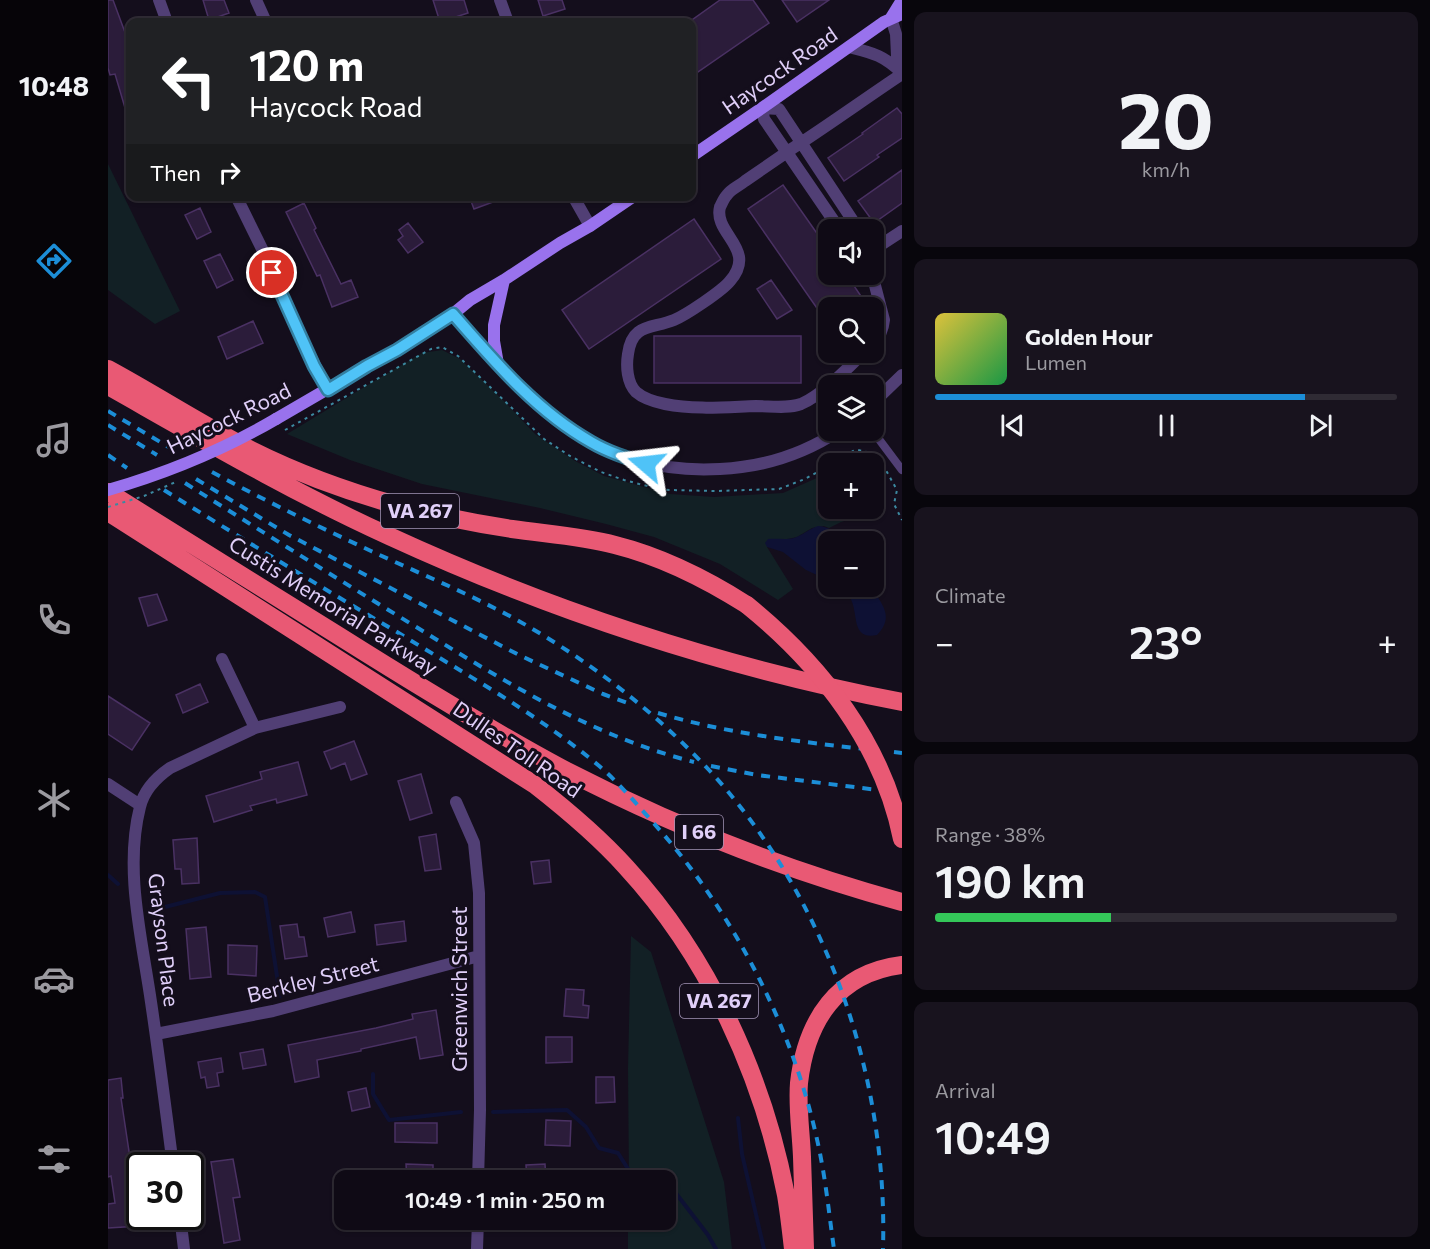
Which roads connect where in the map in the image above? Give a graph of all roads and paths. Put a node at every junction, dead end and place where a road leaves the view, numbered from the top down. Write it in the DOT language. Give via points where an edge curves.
graph roads {
  1 [pos="159,0"];
  2 [pos="256,0"];
  3 [pos="500,0"];
  4 [pos="902,0"];
  5 [pos="896,16"];
  6 [pos="166,18"];
  7 [pos="264,18"];
  8 [pos="507,18"];
  9 [pos="849,47"];
  10 [pos="902,72"];
  11 [pos="762,108"];
  12 [pos="801,143"];
  13 [pos="787,152"];
  14 [pos="696,153"];
  15 [pos="238,201"];
  16 [pos="576,201"];
  17 [pos="627,201"];
  18 [pos="833,219"];
  19 [pos="852,219"];
  20 [pos="590,226"];
  21 [pos="902,231"];
  22 [pos="884,243"];
  23 [pos="504,280"];
  24 [pos="453,314"];
  25 [pos="442,347"];
  26 [pos="852,363"];
  27 [pos="498,364"];
  28 [pos="108,369"];
  29 [pos="902,375"];
  30 [pos="108,386"];
  31 [pos="328,390"];
  32 [pos="884,392"];
  33 [pos="285,430"];
  34 [pos="823,441"];
  35 [pos="880,441"];
  36 [pos="849,453"];
  37 [pos="871,453"];
  38 [pos="884,469"];
  39 [pos="902,470"];
  40 [pos="818,472"];
  41 [pos="779,489"];
  42 [pos="108,491"];
  43 [pos="108,512"];
  44 [pos="902,520"];
  45 [pos="222,659"];
  46 [pos="838,689"];
  47 [pos="902,693"];
  48 [pos="902,702"];
  49 [pos="340,706"];
  50 [pos="255,728"];
  51 [pos="108,784"];
  52 [pos="456,801"];
  53 [pos="140,805"];
  54 [pos="902,839"];
  55 [pos="902,902"];
  56 [pos="479,956"];
  57 [pos="902,965"];
  58 [pos="156,1034"];
  59 [pos="171,1152"];
  60 [pos="478,1170"];
  61 [pos="182,1230"];
  62 [pos="478,1230"];
  63 [pos="184,1249"];
  64 [pos="477,1249"];
  65 [pos="793,1249"];
  66 [pos="805,1249"];
  1 -- 6 [label="street"];
  2 -- 7 [label="street"];
  3 -- 8 [label="street"];
  4 -- 5 [label="main road, Haycock Road"];
  5 -- 9 [label="main road, Haycock Road"];
  5 -- 10 [label="street" via="897,56"];
  9 -- 10 [label="street" via="877,54"];
  9 -- 11 [label="main road, Haycock Road"];
  10 -- 12 [label="street"];
  11 -- 12 [label="street" via="779,109"];
  11 -- 13 [label="street" via="764,119"];
  11 -- 14 [label="main road, Haycock Road"];
  12 -- 13 [label="street"];
  12 -- 19 [label="street"];
  13 -- 18 [label="street"];
  13 -- 26 [label="street" via="726,195 719,214 738,254 734,276 720,291 681,316 638,331 627,354 631,385 643,397 666,404 792,406 810,399"];
  15 -- 31 [label="street"];
  16 -- 20 [label="street"];
  17 -- 20 [label="main road, Haycock Road"];
  20 -- 23 [label="main road, Haycock Road"];
  21 -- 22 [label="street"];
  23 -- 24 [label="main road, Haycock Road"];
  23 -- 27 [label="main road" via="494,325"];
  24 -- 27 [label="street"];
  24 -- 31 [label="main road, Haycock Road"];
  25 -- 33 [label="path" via="431,349"];
  27 -- 34 [label="street" via="538,406 568,428 601,447 646,464 693,470 728,469 781,459"];
  28 -- 54 [label="highway, VA 267, bridge" via="251,450 326,482 465,521 628,548 687,570 720,588 766,620 834,692 881,772"];
  29 -- 32 [label="street"];
  30 -- 46 [label="highway" via="307,496 494,581 671,644"];
  31 -- 42 [label="main road, Haycock Road, bridge" via="201,458"];
  35 -- 39 [label="lane"];
  36 -- 37 [label="path"];
  38 -- 44 [label="path" via="897,490 894,504"];
  40 -- 41 [label="path"];
  42 -- 55 [label="highway, Custis Memorial Parkway / I 66" via="458,711 562,768 686,827 811,874"];
  43 -- 65 [label="highway, Dulles Toll Road / VA 267" via="535,785 574,816 628,869 699,965 744,1053 775,1147"];
  45 -- 50 [label="street"];
  46 -- 47 [label="highway"];
  46 -- 48 [label="highway"];
  49 -- 50 [label="street, Grayson Place"];
  50 -- 53 [label="street, Grayson Place" via="161,774"];
  51 -- 53 [label="street"];
  52 -- 56 [label="street, Greenwich Street" via="474,843"];
  53 -- 58 [label="street, Grayson Place" via="134,855 136,902"];
  56 -- 58 [label="street, Berkley Street" via="273,1011"];
  56 -- 60 [label="street, Greenwich Street"];
  57 -- 66 [label="highway" via="873,972 840,992 818,1018 808,1044 799,1100"];
  58 -- 59 [label="street, Grayson Place"];
  61 -- 63 [label="street"];
  62 -- 64 [label="street"];
}
